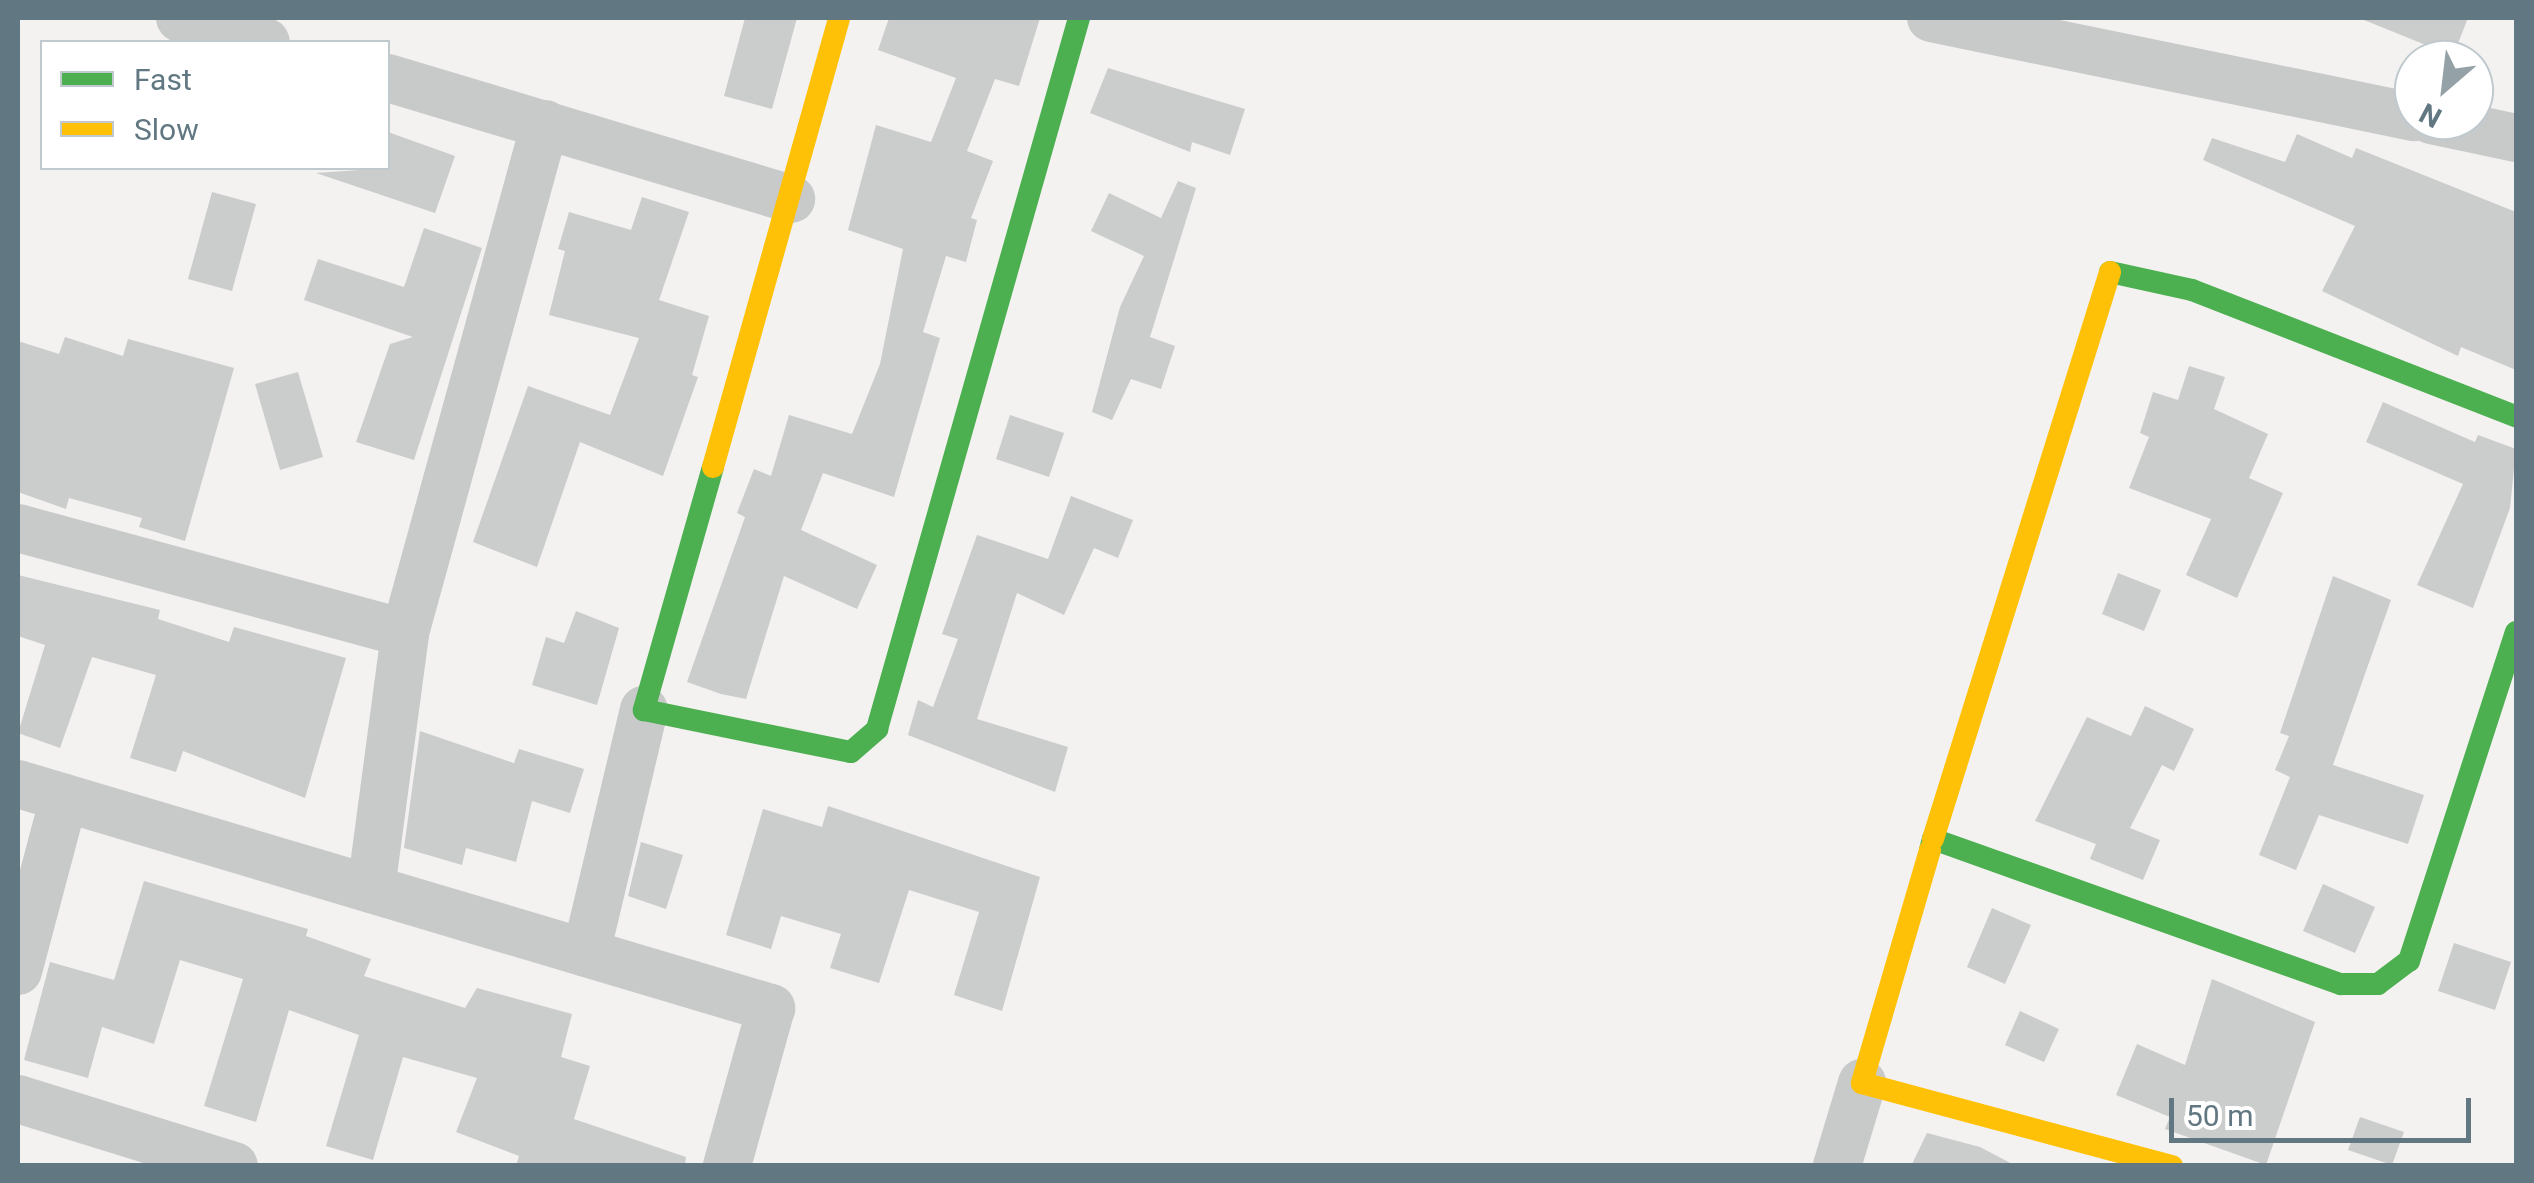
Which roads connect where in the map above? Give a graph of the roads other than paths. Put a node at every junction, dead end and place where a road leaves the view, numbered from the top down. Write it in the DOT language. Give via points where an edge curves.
graph roads {
  1 [pos="180,18"];
  2 [pos="839,18"];
  3 [pos="1079,18"];
  4 [pos="1931,18"];
  5 [pos="259,40"];
  6 [pos="390,79"];
  7 [pos="2394,112"];
  8 [pos="545,124"];
  9 [pos="791,199"];
  10 [pos="2516,416"];
  11 [pos="18,528"];
  12 [pos="2516,632"];
  13 [pos="406,633"];
  14 [pos="644,710"];
  15 [pos="18,784"];
  16 [pos="64,798"];
  17 [pos="1933,839"];
  18 [pos="370,889"];
  19 [pos="586,953"];
  20 [pos="18,970"];
  21 [pos="1862,1083"];
  22 [pos="18,1099"];
  23 [pos="2123,1158"];
  24 [pos="234,1166"];
  25 [pos="727,1166"];
  26 [pos="1837,1166"];
  27 [pos="2172,1166"];
  1 -- 5 [label="street"];
  2 -- 9 [label="street"];
  3 -- 14 [label="street" via="877,729 851,752 833,752"];
  4 -- 7 [label="street"];
  6 -- 8 [label="street"];
  8 -- 9 [label="street"];
  8 -- 13 [label="street"];
  9 -- 14 [label="street"];
  10 -- 17 [label="street" via="2192,290 2108,271"];
  11 -- 13 [label="street"];
  12 -- 17 [label="street" via="2410,961 2378,984 2341,984"];
  13 -- 18 [label="street"];
  14 -- 19 [label="street"];
  15 -- 16 [label="street"];
  16 -- 18 [label="street"];
  16 -- 20 [label="street"];
  17 -- 21 [label="street"];
  18 -- 19 [label="street"];
  19 -- 25 [label="street" via="771,1008"];
  21 -- 23 [label="street"];
  21 -- 26 [label="street"];
  22 -- 24 [label="street"];
  23 -- 27 [label="street"];
}
